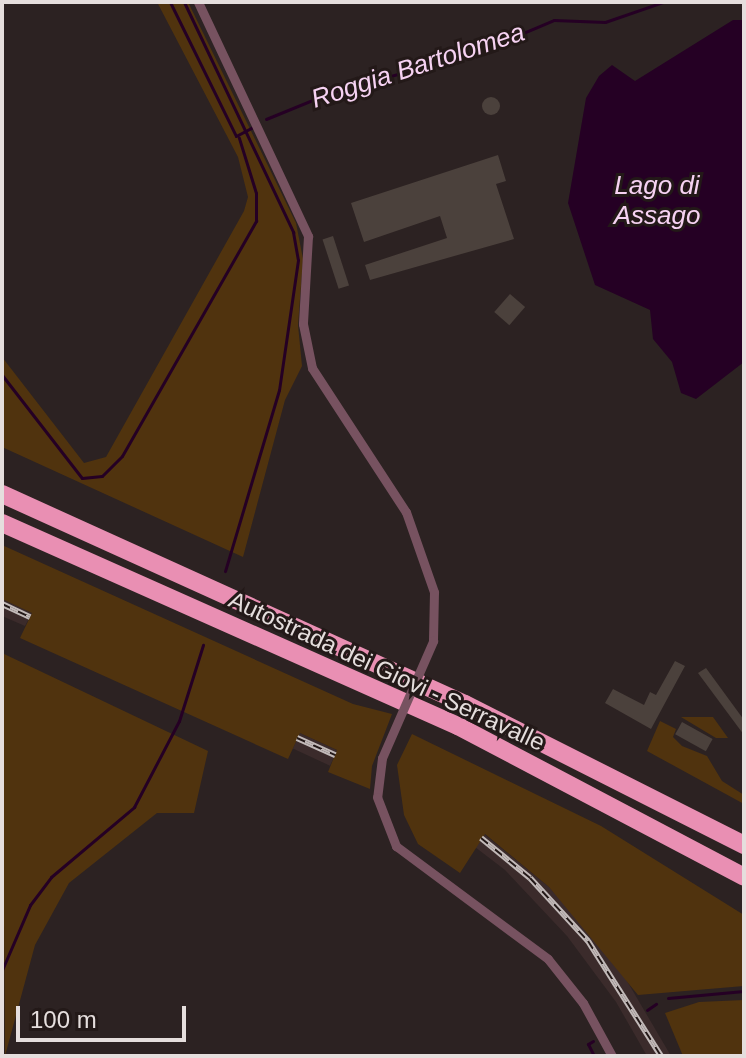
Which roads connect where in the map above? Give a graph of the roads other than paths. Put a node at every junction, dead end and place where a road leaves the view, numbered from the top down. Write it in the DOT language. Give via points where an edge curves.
graph roads {
  1 [pos="198,2"];
  2 [pos="2,494"];
  3 [pos="2,523"];
  4 [pos="744,845"];
  5 [pos="744,877"];
  6 [pos="612,1056"];
  1 -- 6 [label="street, bridge" via="308,236 303,324 312,368 406,512 434,592 433,641 382,758 377,797 396,846 425,872 526,940 578,994"];
  2 -- 4 [label="highway, Autostrada dei Giovi - Serravalle" via="465,704"];
  3 -- 5 [label="highway, Autostrada dei Giovi - Serravalle" via="458,726"];
}
